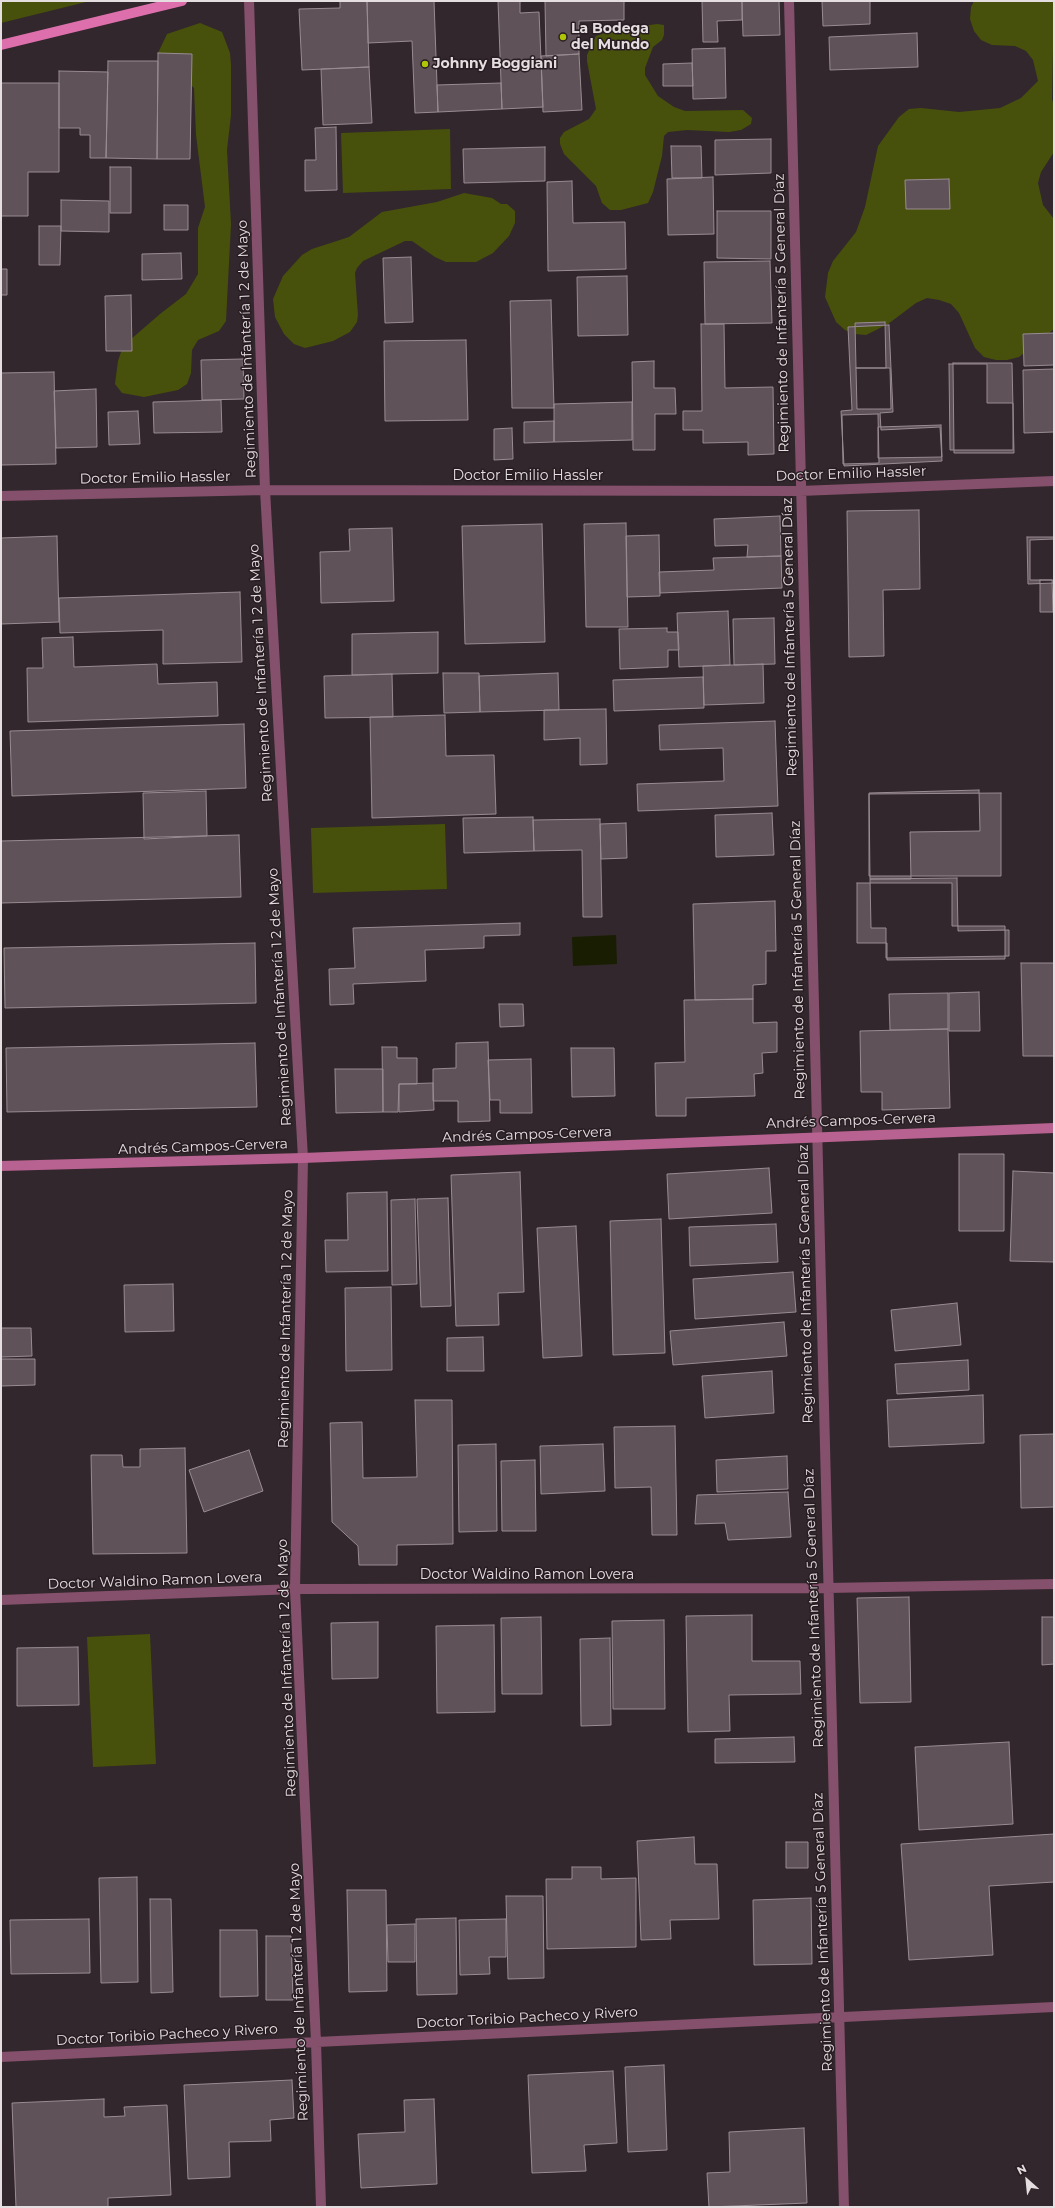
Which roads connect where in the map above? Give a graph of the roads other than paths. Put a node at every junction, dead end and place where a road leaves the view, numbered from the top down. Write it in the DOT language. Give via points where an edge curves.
graph roads {
  1 [pos="182,1"];
  2 [pos="249,1"];
  3 [pos="789,1"];
  4 [pos="1,45"];
  5 [pos="1054,482"];
  6 [pos="265,490"];
  7 [pos="800,491"];
  8 [pos="1,496"];
  9 [pos="1054,1128"];
  10 [pos="816,1136"];
  11 [pos="303,1158"];
  12 [pos="1,1166"];
  13 [pos="1054,1584"];
  14 [pos="827,1588"];
  15 [pos="295,1590"];
  16 [pos="1,1600"];
  17 [pos="1054,2007"];
  18 [pos="840,2016"];
  19 [pos="316,2042"];
  20 [pos="1,2057"];
  21 [pos="321,2207"];
  22 [pos="844,2207"];
  1 -- 4 [label="main road"];
  2 -- 6 [label="street, Regimiento de Infantería 1 2 de Mayo"];
  3 -- 7 [label="street, Regimiento de Infantería 5 General Díaz"];
  5 -- 7 [label="street, Doctor Emilio Hassler"];
  6 -- 7 [label="street, Doctor Emilio Hassler"];
  6 -- 8 [label="street, Doctor Emilio Hassler"];
  6 -- 11 [label="street, Regimiento de Infantería 1 2 de Mayo"];
  7 -- 10 [label="street, Regimiento de Infantería 5 General Díaz"];
  9 -- 10 [label="street, Andrés Campos-Cervera"];
  10 -- 11 [label="street, Andrés Campos-Cervera"];
  10 -- 14 [label="street, Regimiento de Infantería 5 General Díaz"];
  11 -- 12 [label="street, Andrés Campos-Cervera"];
  11 -- 15 [label="street, Regimiento de Infantería 1 2 de Mayo"];
  13 -- 14 [label="street, Doctor Waldino Ramon Lovera"];
  14 -- 15 [label="street, Doctor Waldino Ramon Lovera"];
  14 -- 18 [label="street, Regimiento de Infantería 5 General Díaz"];
  15 -- 16 [label="street, Doctor Waldino Ramon Lovera"];
  15 -- 19 [label="street, Regimiento de Infantería 1 2 de Mayo"];
  17 -- 18 [label="street, Doctor Toribio Pacheco y Rivero"];
  18 -- 19 [label="street, Doctor Toribio Pacheco y Rivero"];
  18 -- 22 [label="street, Regimiento de Infantería 5 General Díaz"];
  19 -- 20 [label="street, Doctor Toribio Pacheco y Rivero"];
  19 -- 21 [label="street, Regimiento de Infantería 1 2 de Mayo"];
}
